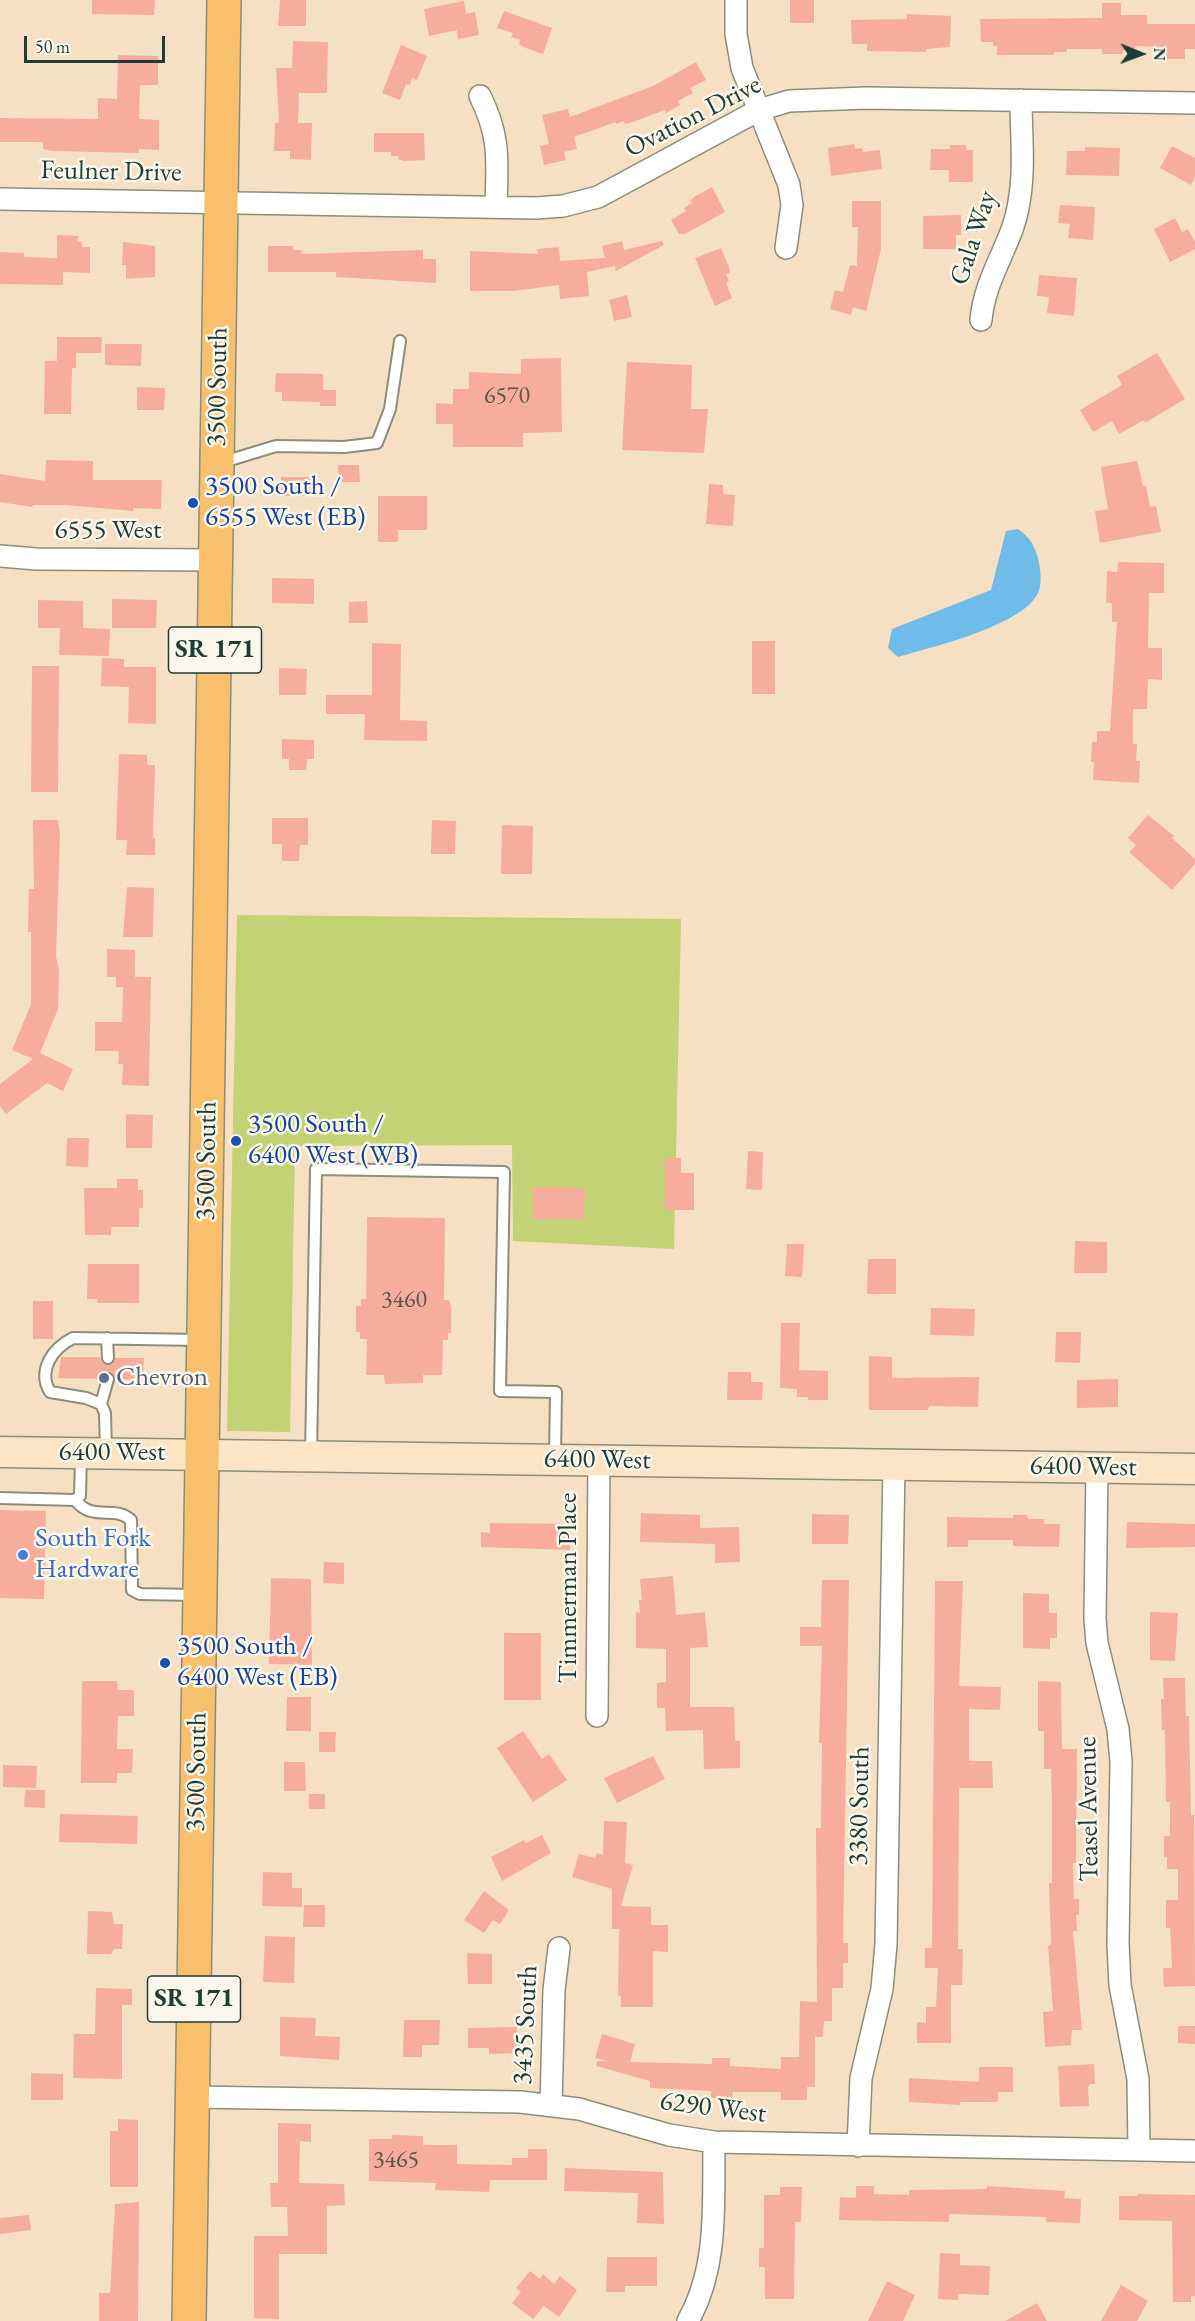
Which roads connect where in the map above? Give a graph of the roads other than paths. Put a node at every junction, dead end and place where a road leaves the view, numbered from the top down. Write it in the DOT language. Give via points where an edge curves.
graph roads {
  1 [pos="224,0"];
  2 [pos="736,0"];
  3 [pos="480,96"];
  4 [pos="1022,100"];
  5 [pos="1195,103"];
  6 [pos="759,110"];
  7 [pos="0,199"];
  8 [pos="221,202"];
  9 [pos="496,207"];
  10 [pos="786,248"];
  11 [pos="981,320"];
  12 [pos="400,341"];
  13 [pos="217,464"];
  14 [pos="0,556"];
  15 [pos="216,560"];
  16 [pos="107,1338"];
  17 [pos="204,1341"];
  18 [pos="108,1358"];
  19 [pos="108,1379"];
  20 [pos="101,1404"];
  21 [pos="0,1452"];
  22 [pos="94,1454"];
  23 [pos="202,1454"];
  24 [pos="311,1456"];
  25 [pos="555,1460"];
  26 [pos="598,1460"];
  27 [pos="894,1464"];
  28 [pos="1097,1467"];
  29 [pos="1195,1469"];
  30 [pos="0,1498"];
  31 [pos="75,1500"];
  32 [pos="200,1596"];
  33 [pos="597,1716"];
  34 [pos="559,1948"];
  35 [pos="192,2097"];
  36 [pos="551,2105"];
  37 [pos="714,2142"];
  38 [pos="858,2146"];
  39 [pos="1139,2150"];
  40 [pos="1195,2151"];
  41 [pos="189,2321"];
  42 [pos="688,2321"];
  1 -- 8 [label="main road, 3500 South / SR 171"];
  2 -- 6 [label="street" via="738,51"];
  3 -- 9 [label="street" via="497,142"];
  4 -- 5 [label="street, Ovation Drive"];
  4 -- 6 [label="street, Ovation Drive" via="824,98 789,101"];
  4 -- 11 [label="street, Gala Way" via="1019,202 985,290"];
  6 -- 9 [label="street, Ovation Drive" via="598,197 563,206"];
  6 -- 10 [label="street" via="789,185 792,205"];
  7 -- 8 [label="street, Feulner Drive"];
  8 -- 9 [label="street, Ovation Drive"];
  8 -- 13 [label="main road, 3500 South / SR 171"];
  12 -- 13 [label="lane" via="390,409 376,443 344,447 276,446"];
  13 -- 15 [label="main road, 3500 South / SR 171"];
  14 -- 15 [label="street, 6555 West"];
  15 -- 17 [label="main road, 3500 South / SR 171"];
  16 -- 17 [label="lane"];
  16 -- 18 [label="lane"];
  16 -- 20 [label="lane" via="73,1338 64,1342 48,1362 45,1373 50,1392"];
  17 -- 23 [label="main road, 3500 South / SR 171"];
  19 -- 20 [label="lane"];
  20 -- 22 [label="lane" via="105,1413"];
  21 -- 22 [label="street, 6400 West"];
  22 -- 23 [label="street, 6400 West"];
  22 -- 31 [label="lane" via="80,1496"];
  23 -- 24 [label="street, 6400 West"];
  23 -- 32 [label="main road, 3500 South / SR 171"];
  24 -- 25 [label="street, 6400 West"];
  24 -- 25 [label="lane" via="316,1169 504,1172 500,1391 556,1392"];
  25 -- 26 [label="street, 6400 West"];
  26 -- 27 [label="street, 6400 West"];
  26 -- 33 [label="street, Timmerman Place"];
  27 -- 28 [label="street, 6400 West"];
  27 -- 38 [label="street, 3380 South" via="886,1944 882,1989 861,2078"];
  28 -- 29 [label="street, 6400 West"];
  28 -- 39 [label="street, Teasel Avenue" via="1095,1619 1119,1739 1120,1985 1138,2079"];
  30 -- 31 [label="lane"];
  31 -- 32 [label="lane" via="83,1510 94,1514 118,1514 131,1520 132,1590 140,1594"];
  32 -- 35 [label="main road, 3500 South / SR 171"];
  34 -- 36 [label="street, 3435 South"];
  35 -- 36 [label="street, 6290 West" via="489,2100"];
  35 -- 41 [label="main road, 3500 South / SR 171"];
  36 -- 37 [label="street, 6290 West" via="595,2113 669,2136"];
  37 -- 38 [label="street, 6290 West"];
  37 -- 42 [label="street" via="711,2254 705,2283"];
  38 -- 39 [label="street, 6290 West"];
  39 -- 40 [label="street, 6290 West"];
}
